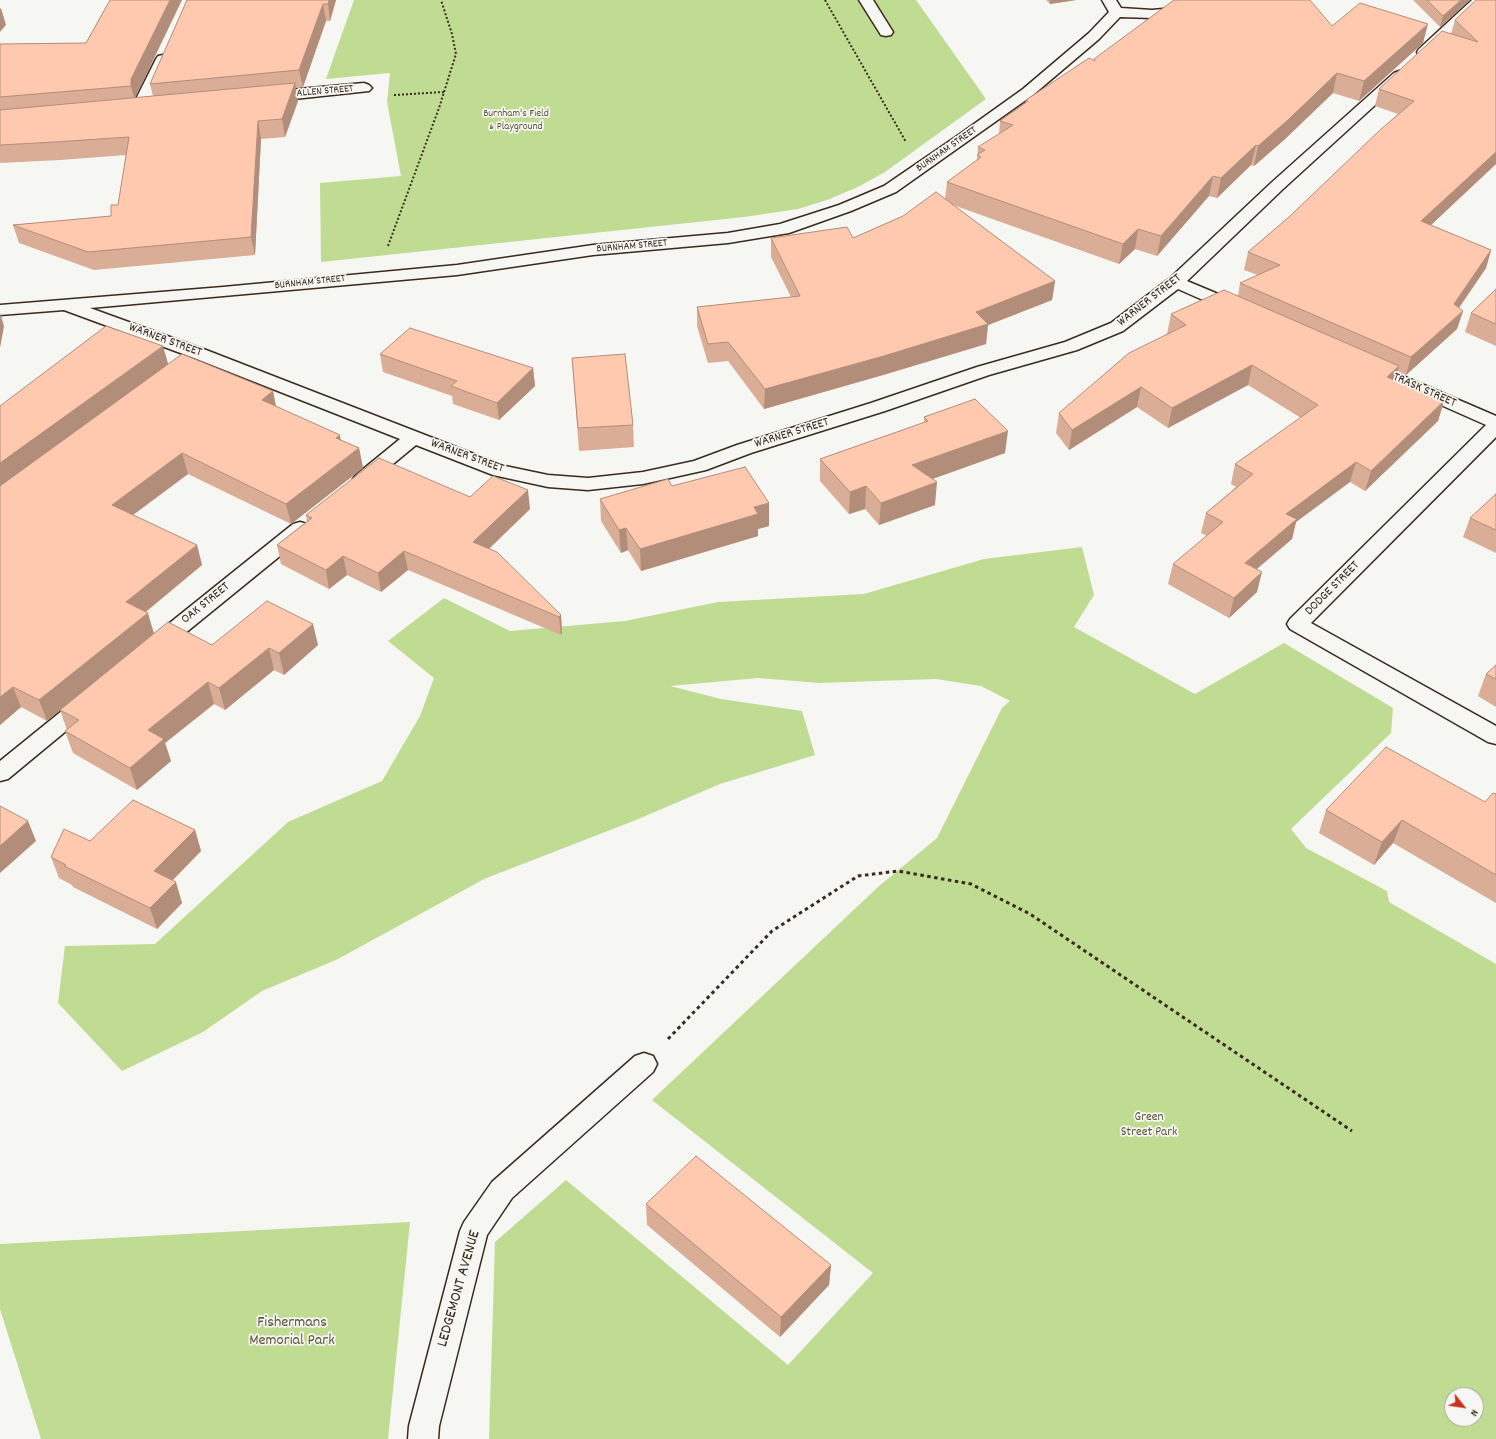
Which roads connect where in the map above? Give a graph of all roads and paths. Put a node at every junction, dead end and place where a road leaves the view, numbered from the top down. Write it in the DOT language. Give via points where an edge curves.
graph roads {
  1 [pos="441,0"];
  2 [pos="825,0"];
  3 [pos="866,0"];
  4 [pos="1480,0"];
  5 [pos="1113,6"];
  6 [pos="1199,10"];
  7 [pos="886,32"];
  8 [pos="168,48"];
  9 [pos="364,88"];
  10 [pos="444,92"];
  11 [pos="254,98"];
  12 [pos="160,107"];
  13 [pos="933,160"];
  14 [pos="376,277"];
  15 [pos="1176,282"];
  16 [pos="66,305"];
  17 [pos="0,310"];
  18 [pos="1249,314"];
  19 [pos="200,354"];
  20 [pos="1351,359"];
  21 [pos="180,368"];
  22 [pos="1496,423"];
  23 [pos="1496,426"];
  24 [pos="414,437"];
  25 [pos="352,489"];
  26 [pos="314,518"];
  27 [pos="137,661"];
  28 [pos="101,691"];
  29 [pos="1496,736"];
  30 [pos="0,773"];
  31 [pos="644,1064"];
  32 [pos="1352,1131"];
  33 [pos="423,1439"];
  1 -- 10 [label="path" via="456,54"];
  2 -- 13 [label="path" via="908,145"];
  3 -- 7 [label="street"];
  4 -- 15 [label="street, WARNER STREET"];
  5 -- 6 [label="street" via="1152,14"];
  5 -- 13 [label="street, BURNHAM STREET" via="1094,36 1028,92"];
  8 -- 12 [label="street" via="137,110"];
  9 -- 10 [label="path" via="397,96"];
  9 -- 11 [label="street, ALLEN STREET"];
  10 -- 14 [label="path"];
  13 -- 14 [label="street, BURNHAM STREET" via="890,189 846,208 783,228 728,238 593,250 457,270"];
  14 -- 16 [label="street, BURNHAM STREET"];
  15 -- 18 [label="street"];
  15 -- 24 [label="street, WARNER STREET" via="1117,327 1071,346 983,371 698,466 643,478 588,484 548,481 500,471"];
  16 -- 17 [label="street, WARNER STREET"];
  16 -- 19 [label="street, WARNER STREET"];
  19 -- 21 [label="street"];
  19 -- 24 [label="street, WARNER STREET"];
  20 -- 22 [label="street, TRASK STREET"];
  23 -- 29 [label="street, DODGE STREET" via="1297,624"];
  24 -- 25 [label="street"];
  26 -- 27 [label="street, OAK STREET"];
  28 -- 30 [label="street"];
  31 -- 32 [label="path" via="772,931 858,876 898,871 970,884 1030,914"];
  31 -- 33 [label="street, LEDGEMONT AVENUE" via="502,1190 474,1231"];
}
